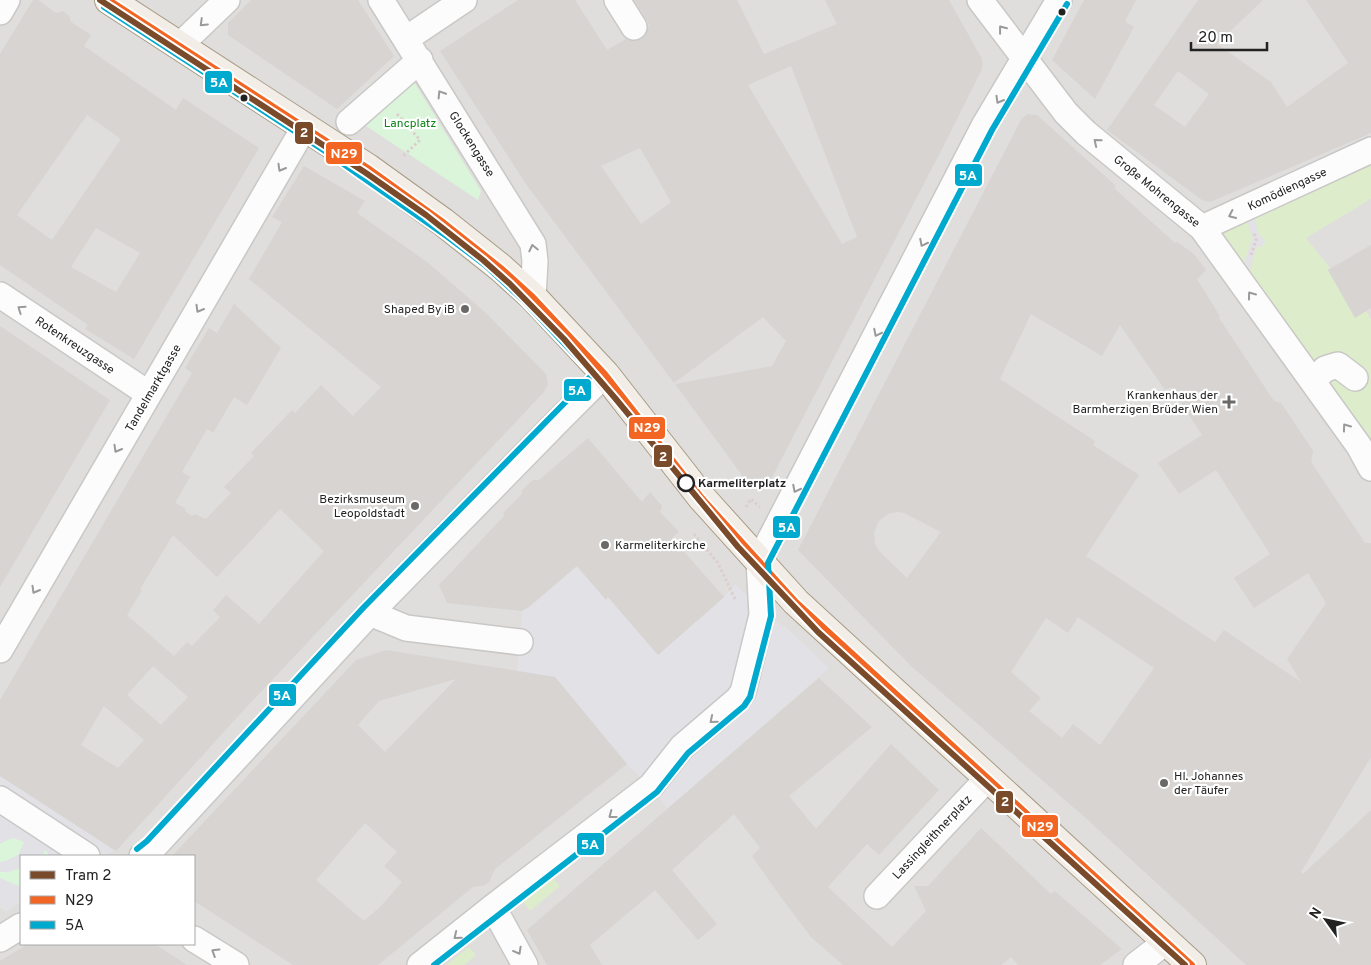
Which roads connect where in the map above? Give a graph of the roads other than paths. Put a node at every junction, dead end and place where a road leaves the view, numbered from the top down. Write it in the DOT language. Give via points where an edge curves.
graph roads {
  1 [pos="7,0"];
  2 [pos="109,0"];
  3 [pos="227,0"];
  4 [pos="381,0"];
  5 [pos="464,0"];
  6 [pos="617,0"];
  7 [pos="980,0"];
  8 [pos="1059,0"];
  9 [pos="0,12"];
  10 [pos="634,27"];
  11 [pos="406,39"];
  12 [pos="179,46"];
  13 [pos="1024,58"];
  14 [pos="420,60"];
  15 [pos="349,122"];
  16 [pos="305,126"];
  17 [pos="1371,150"];
  18 [pos="1202,228"];
  19 [pos="0,295"];
  20 [pos="533,297"];
  21 [pos="605,374"];
  22 [pos="1355,378"];
  23 [pos="1312,381"];
  24 [pos="149,394"];
  25 [pos="1371,468"];
  26 [pos="759,561"];
  27 [pos="370,613"];
  28 [pos="520,642"];
  29 [pos="0,650"];
  30 [pos="988,778"];
  31 [pos="0,799"];
  32 [pos="85,855"];
  33 [pos="143,855"];
  34 [pos="877,896"];
  35 [pos="493,907"];
  36 [pos="20,927"];
  37 [pos="0,939"];
  38 [pos="195,940"];
  39 [pos="1167,941"];
  40 [pos="236,965"];
  41 [pos="420,965"];
  42 [pos="526,965"];
  43 [pos="1136,965"];
  44 [pos="1192,965"];
  1 -- 9 [label="street"];
  2 -- 12 [label="main road"];
  3 -- 12 [label="street, one-way"];
  4 -- 11 [label="street, Glockengasse"];
  5 -- 11 [label="street"];
  6 -- 10 [label="street"];
  13 -- 7 [label="street, Große Mohrengasse, one-way"];
  8 -- 13 [label="street"];
  11 -- 14 [label="street, Glockengasse"];
  12 -- 16 [label="main road"];
  18 -- 13 [label="street, Große Mohrengasse, one-way" via="1086,133 1066,113"];
  13 -- 26 [label="street, one-way" via="984,126"];
  14 -- 15 [label="street"];
  20 -- 14 [label="street, Glockengasse, one-way" via="533,244"];
  16 -- 20 [label="main road" via="443,222"];
  16 -- 24 [label="street, Tandelmarktgasse, one-way"];
  17 -- 18 [label="street, Komödiengasse, one-way"];
  23 -- 18 [label="street, Große Mohrengasse, one-way"];
  24 -- 19 [label="street, Rotenkreuzgasse, one-way"];
  20 -- 21 [label="main road"];
  21 -- 26 [label="main road" via="702,498"];
  21 -- 27 [label="street"];
  22 -- 23 [label="street" via="1338,365 1325,369"];
  25 -- 23 [label="street, Große Mohrengasse, one-way"];
  24 -- 29 [label="street, Tandelmarktgasse, one-way"];
  26 -- 30 [label="main road" via="814,620"];
  26 -- 35 [label="street, one-way" via="762,615 738,699 655,773"];
  27 -- 28 [label="street" via="406,628"];
  27 -- 33 [label="street"];
  30 -- 34 [label="street, Lassingleithnerplatz"];
  30 -- 39 [label="main road"];
  31 -- 32 [label="street"];
  35 -- 41 [label="street, one-way"];
  35 -- 42 [label="street, one-way"];
  36 -- 37 [label="street"];
  40 -- 38 [label="street, one-way"];
  39 -- 43 [label="street"];
  39 -- 44 [label="main road"];
}
